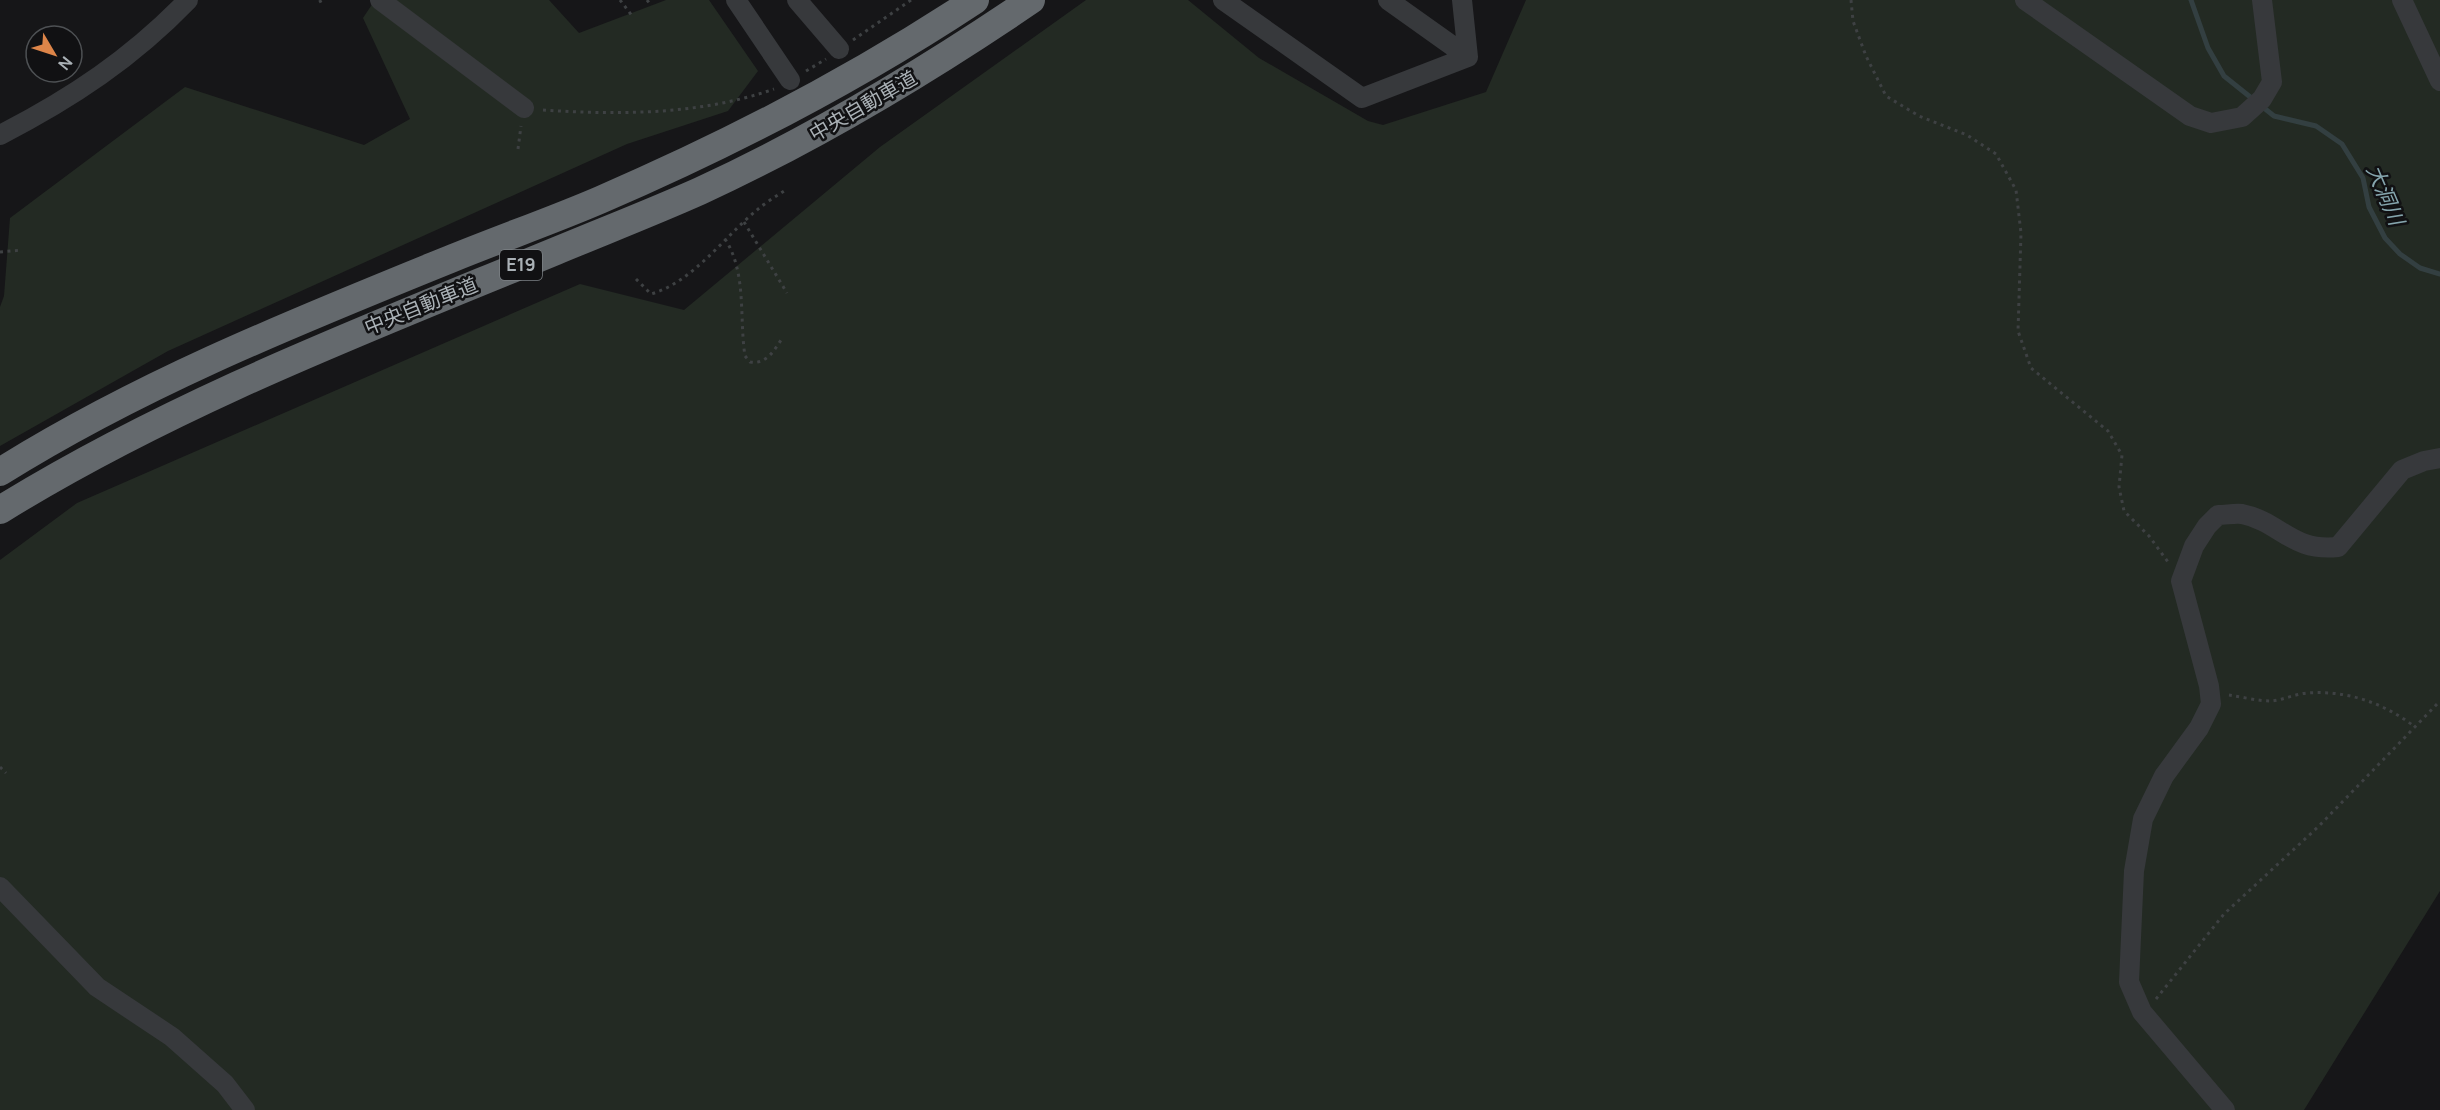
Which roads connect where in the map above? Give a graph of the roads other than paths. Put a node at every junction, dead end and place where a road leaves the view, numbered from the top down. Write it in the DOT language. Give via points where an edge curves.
graph roads {
  1 [pos="188,0"];
  2 [pos="380,0"];
  3 [pos="736,0"];
  4 [pos="796,0"];
  5 [pos="975,0"];
  6 [pos="1031,0"];
  7 [pos="1223,0"];
  8 [pos="1388,0"];
  9 [pos="1462,0"];
  10 [pos="2025,0"];
  11 [pos="2262,0"];
  12 [pos="2402,0"];
  13 [pos="839,49"];
  14 [pos="1468,57"];
  15 [pos="790,80"];
  16 [pos="2440,81"];
  17 [pos="524,108"];
  18 [pos="0,135"];
  19 [pos="2440,458"];
  20 [pos="0,472"];
  21 [pos="0,510"];
  22 [pos="0,887"];
  23 [pos="245,1110"];
  24 [pos="2225,1110"];
  1 -- 18 [label="street" via="164,26 97,80"];
  2 -- 17 [label="street"];
  3 -- 15 [label="street"];
  4 -- 13 [label="street"];
  5 -- 20 [label="highway, 中央自動車道 / E19" via="846,79 683,162 167,379"];
  6 -- 21 [label="highway, 中央自動車道 / E19" via="861,110 783,151 699,192 349,335 190,405 65,470"];
  7 -- 14 [label="street" via="1362,98"];
  8 -- 14 [label="street"];
  9 -- 14 [label="street"];
  10 -- 11 [label="street" via="2190,116 2211,123 2242,117 2262,99 2272,82"];
  12 -- 16 [label="street"];
  19 -- 24 [label="street" via="2402,470 2338,547 2321,549 2299,544 2242,514 2218,515 2194,546 2181,581 2211,704 2199,728 2164,776 2143,819 2134,871 2129,982 2144,1015"];
  22 -- 23 [label="street" via="97,987 172,1038 225,1084"];
}
